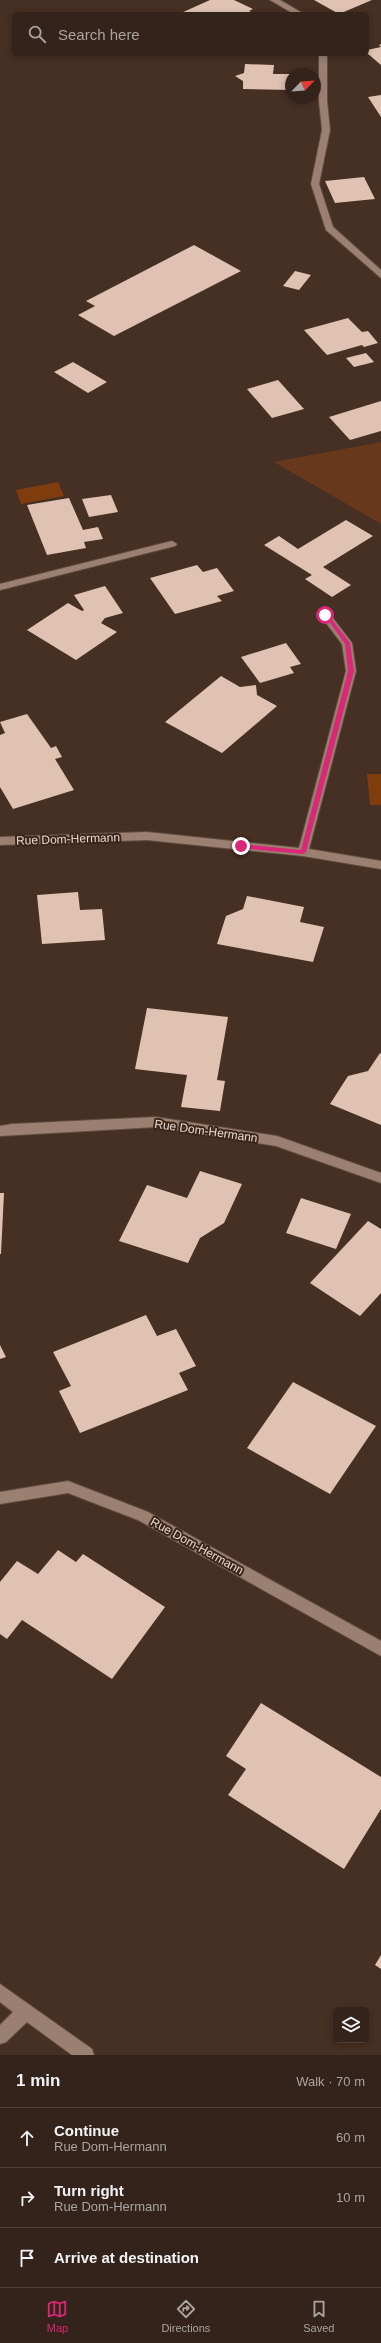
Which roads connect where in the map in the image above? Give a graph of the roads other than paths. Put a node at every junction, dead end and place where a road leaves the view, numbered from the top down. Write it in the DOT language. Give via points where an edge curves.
graph roads {
  1 [pos="274,0"];
  2 [pos="296,12"];
  3 [pos="323,56"];
  4 [pos="381,275"];
  5 [pos="172,544"];
  6 [pos="0,588"];
  7 [pos="325,615"];
  8 [pos="0,841"];
  9 [pos="303,852"];
  10 [pos="381,865"];
  11 [pos="0,1131"];
  12 [pos="381,1178"];
  13 [pos="0,1498"];
  14 [pos="381,1649"];
  15 [pos="0,1992"];
  16 [pos="26,2011"];
  17 [pos="0,2036"];
  18 [pos="86,2055"];
  1 -- 2 [label="street"];
  3 -- 4 [label="street" via="326,130 315,184 329,228"];
  5 -- 6 [label="street"];
  7 -- 9 [label="street" via="347,643 351,671"];
  8 -- 9 [label="street, Rue Dom-Hermann" via="147,836"];
  9 -- 10 [label="street, Rue Dom-Hermann"];
  11 -- 12 [label="street, Rue Dom-Hermann" via="156,1122 277,1140"];
  13 -- 14 [label="street, Rue Dom-Hermann" via="68,1487 143,1516"];
  15 -- 16 [label="street"];
  16 -- 17 [label="street"];
  16 -- 18 [label="street"];
}
